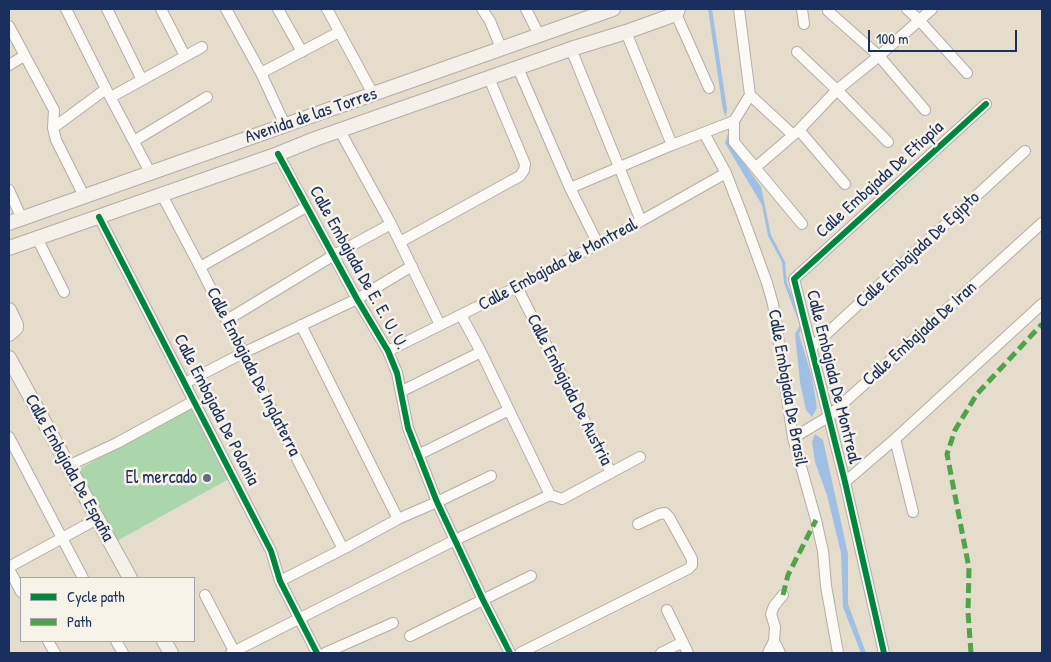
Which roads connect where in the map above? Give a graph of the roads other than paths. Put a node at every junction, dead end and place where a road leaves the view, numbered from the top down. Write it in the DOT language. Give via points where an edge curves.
graph roads {
  1 [pos="66,9"];
  2 [pos="161,9"];
  3 [pos="226,9"];
  4 [pos="278,9"];
  5 [pos="327,9"];
  6 [pos="526,9"];
  7 [pos="613,9"];
  8 [pos="739,9"];
  9 [pos="802,9"];
  10 [pos="907,9"];
  11 [pos="932,9"];
  12 [pos="107,10"];
  13 [pos="484,10"];
  14 [pos="677,11"];
  15 [pos="828,11"];
  16 [pos="591,12"];
  17 [pos="919,20"];
  18 [pos="804,24"];
  19 [pos="9,26"];
  20 [pos="340,32"];
  21 [pos="626,32"];
  22 [pos="539,34"];
  23 [pos="202,47"];
  24 [pos="501,48"];
  25 [pos="571,49"];
  26 [pos="302,52"];
  27 [pos="797,52"];
  28 [pos="24,56"];
  29 [pos="185,56"];
  30 [pos="879,56"];
  31 [pos="9,65"];
  32 [pos="518,68"];
  33 [pos="261,73"];
  34 [pos="967,73"];
  35 [pos="490,78"];
  36 [pos="142,80"];
  37 [pos="709,88"];
  38 [pos="837,90"];
  39 [pos="108,93"];
  40 [pos="373,94"];
  41 [pos="750,95"];
  42 [pos="207,96"];
  43 [pos="986,104"];
  44 [pos="925,110"];
  45 [pos="307,118"];
  46 [pos="728,124"];
  47 [pos="285,125"];
  48 [pos="53,128"];
  49 [pos="340,131"];
  50 [pos="704,132"];
  51 [pos="796,132"];
  52 [pos="134,140"];
  53 [pos="315,140"];
  54 [pos="888,142"];
  55 [pos="672,145"];
  56 [pos="1025,151"];
  57 [pos="278,154"];
  58 [pos="620,167"];
  59 [pos="756,168"];
  60 [pos="726,173"];
  61 [pos="152,174"];
  62 [pos="845,184"];
  63 [pos="570,188"];
  64 [pos="9,190"];
  65 [pos="162,195"];
  66 [pos="84,196"];
  67 [pos="306,207"];
  68 [pos="99,217"];
  69 [pos="15,221"];
  70 [pos="642,221"];
  71 [pos="1042,223"];
  72 [pos="391,224"];
  73 [pos="802,224"];
  74 [pos="37,238"];
  75 [pos="400,242"];
  76 [pos="598,244"];
  77 [pos="9,248"];
  78 [pos="334,255"];
  79 [pos="412,266"];
  80 [pos="200,267"];
  81 [pos="794,279"];
  82 [pos="516,287"];
  83 [pos="64,292"];
  84 [pos="357,299"];
  85 [pos="1042,304"];
  86 [pos="9,310"];
  87 [pos="461,316"];
  88 [pos="227,320"];
  89 [pos="301,325"];
  90 [pos="440,325"];
  91 [pos="9,334"];
  92 [pos="811,348"];
  93 [pos="388,351"];
  94 [pos="480,352"];
  95 [pos="242,353"];
  96 [pos="9,358"];
  97 [pos="185,383"];
  98 [pos="402,390"];
  99 [pos="194,400"];
  100 [pos="509,410"];
  101 [pos="828,418"];
  102 [pos="9,437"];
  103 [pos="792,438"];
  104 [pos="895,440"];
  105 [pos="418,455"];
  106 [pos="640,457"];
  107 [pos="68,466"];
  108 [pos="611,473"];
  109 [pos="491,476"];
  110 [pos="845,482"];
  111 [pos="550,495"];
  112 [pos="437,502"];
  113 [pos="913,512"];
  114 [pos="97,519"];
  115 [pos="398,519"];
  116 [pos="638,524"];
  117 [pos="62,538"];
  118 [pos="455,540"];
  119 [pos="343,549"];
  120 [pos="9,568"];
  121 [pos="531,576"];
  122 [pos="82,577"];
  123 [pos="129,577"];
  124 [pos="280,581"];
  125 [pos="20,590"];
  126 [pos="205,595"];
  127 [pos="784,595"];
  128 [pos="483,600"];
  129 [pos="667,610"];
  130 [pos="299,619"];
  131 [pos="393,623"];
  132 [pos="410,636"];
  133 [pos="774,641"];
  134 [pos="49,642"];
  135 [pos="165,642"];
  136 [pos="683,642"];
  137 [pos="55,653"];
  138 [pos="171,653"];
  139 [pos="233,653"];
  140 [pos="317,653"];
  141 [pos="325,653"];
  142 [pos="510,653"];
  143 [pos="520,653"];
  144 [pos="661,653"];
  145 [pos="688,653"];
  146 [pos="768,653"];
  147 [pos="780,653"];
  148 [pos="838,653"];
  149 [pos="884,653"];
  1 -- 39 [label="street"];
  2 -- 29 [label="street"];
  3 -- 33 [label="street"];
  4 -- 26 [label="street"];
  5 -- 20 [label="street"];
  6 -- 22 [label="street"];
  7 -- 16 [label="main road, Avenida de las Torres"];
  8 -- 41 [label="street"];
  9 -- 18 [label="street"];
  10 -- 17 [label="street"];
  11 -- 17 [label="street"];
  12 -- 36 [label="street"];
  13 -- 24 [label="street"];
  14 -- 21 [label="main road"];
  14 -- 37 [label="street"];
  15 -- 30 [label="street"];
  16 -- 22 [label="main road, Avenida de las Torres"];
  17 -- 30 [label="street"];
  17 -- 34 [label="street"];
  19 -- 28 [label="street"];
  20 -- 26 [label="street"];
  20 -- 40 [label="street"];
  21 -- 25 [label="main road"];
  21 -- 55 [label="street"];
  22 -- 24 [label="main road, Avenida de las Torres"];
  23 -- 29 [label="street"];
  24 -- 40 [label="main road, Avenida de las Torres"];
  25 -- 32 [label="main road"];
  25 -- 58 [label="street"];
  26 -- 33 [label="street"];
  27 -- 38 [label="street"];
  28 -- 31 [label="street"];
  28 -- 48 [label="street" via="54,110"];
  29 -- 36 [label="street"];
  30 -- 38 [label="street"];
  30 -- 44 [label="street"];
  32 -- 35 [label="main road"];
  32 -- 63 [label="street"];
  33 -- 47 [label="street"];
  35 -- 49 [label="main road"];
  35 -- 75 [label="street" via="525,164 524,170 520,176"];
  36 -- 39 [label="street"];
  38 -- 51 [label="street"];
  38 -- 54 [label="street"];
  39 -- 48 [label="street"];
  39 -- 52 [label="street"];
  40 -- 45 [label="main road, Avenida de las Torres"];
  41 -- 46 [label="street"];
  41 -- 51 [label="street"];
  42 -- 52 [label="street"];
  43 -- 81 [label="street, Calle Embajada De Etiopía"];
  45 -- 47 [label="main road, Avenida de las Torres"];
  45 -- 53 [label="main road"];
  46 -- 50 [label="street"];
  46 -- 59 [label="street" via="734,142"];
  47 -- 61 [label="main road, Avenida de las Torres"];
  48 -- 66 [label="street"];
  49 -- 53 [label="main road"];
  49 -- 72 [label="street"];
  50 -- 55 [label="street"];
  50 -- 60 [label="street, Calle Embajada De Brasil"];
  51 -- 59 [label="street"];
  51 -- 62 [label="street"];
  52 -- 61 [label="street"];
  53 -- 57 [label="main road"];
  55 -- 58 [label="street"];
  56 -- 92 [label="street, Calle Embajada De Egipto"];
  57 -- 65 [label="main road"];
  57 -- 67 [label="street, Calle Embajada De E. E. U. U."];
  58 -- 63 [label="street"];
  58 -- 70 [label="street"];
  59 -- 73 [label="street"];
  60 -- 70 [label="street, Calle Embajada de Montreal"];
  60 -- 103 [label="street, Calle Embajada De Brasil" via="773,304"];
  61 -- 66 [label="main road, Avenida de las Torres"];
  63 -- 76 [label="street"];
  64 -- 69 [label="street"];
  65 -- 68 [label="main road"];
  65 -- 80 [label="street, Calle Embajada De Inglaterra"];
  66 -- 69 [label="main road, Avenida de las Torres"];
  67 -- 78 [label="street, Calle Embajada De E. E. U. U."];
  67 -- 80 [label="street"];
  68 -- 74 [label="main road"];
  68 -- 97 [label="street, Calle Embajada De Polonia"];
  70 -- 76 [label="street, Calle Embajada de Montreal"];
  71 -- 101 [label="street, Calle Embajada De Iran"];
  72 -- 75 [label="street"];
  72 -- 78 [label="street"];
  74 -- 77 [label="main road"];
  74 -- 83 [label="street"];
  75 -- 79 [label="street"];
  76 -- 82 [label="street, Calle Embajada de Montreal"];
  78 -- 84 [label="street, Calle Embajada De E. E. U. U."];
  78 -- 88 [label="street"];
  79 -- 84 [label="street"];
  79 -- 90 [label="street"];
  80 -- 88 [label="street, Calle Embajada De Inglaterra"];
  81 -- 92 [label="street, Calle Embajada De Montreal"];
  82 -- 87 [label="street, Calle Embajada de Montreal"];
  82 -- 108 [label="street, Calle Embajada De Austria"];
  84 -- 89 [label="street"];
  84 -- 93 [label="street, Calle Embajada De E. E. U. U."];
  85 -- 104 [label="street"];
  86 -- 91 [label="main road" via="16,325"];
  87 -- 90 [label="street, Calle Embajada de Montreal"];
  87 -- 94 [label="street"];
  88 -- 95 [label="street, Calle Embajada De Inglaterra"];
  89 -- 95 [label="street"];
  89 -- 115 [label="street"];
  90 -- 93 [label="street, Calle Embajada de Montreal"];
  92 -- 101 [label="street, Calle Embajada De Montreal"];
  93 -- 98 [label="street, Calle Embajada De E. E. U. U."];
  94 -- 98 [label="street"];
  94 -- 100 [label="street"];
  95 -- 97 [label="street"];
  95 -- 119 [label="street, Calle Embajada De Inglaterra"];
  96 -- 107 [label="main road, Calle Embajada De España"];
  97 -- 99 [label="street, Calle Embajada De Polonia"];
  98 -- 105 [label="street, Calle Embajada De E. E. U. U." via="408,428"];
  99 -- 107 [label="street"];
  99 -- 124 [label="street, Calle Embajada De Polonia" via="271,551"];
  100 -- 105 [label="street"];
  100 -- 111 [label="street"];
  101 -- 103 [label="street, Calle Embajada De Iran"];
  101 -- 110 [label="street, Calle Embajada De Montreal"];
  102 -- 117 [label="street"];
  103 -- 148 [label="street, Calle Embajada De Brasil" via="820,536"];
  104 -- 110 [label="street"];
  104 -- 113 [label="street"];
  105 -- 112 [label="street, Calle Embajada De E. E. U. U."];
  106 -- 108 [label="street"];
  107 -- 114 [label="main road, Calle Embajada De España"];
  108 -- 111 [label="street, Calle Embajada De Austria" via="562,499"];
  109 -- 112 [label="street"];
  110 -- 149 [label="street, Calle Embajada De Montreal"];
  111 -- 118 [label="street, Calle Embajada De Austria"];
  112 -- 115 [label="street"];
  112 -- 118 [label="street, Calle Embajada De E. E. U. U."];
  114 -- 117 [label="street"];
  114 -- 123 [label="main road, Calle Embajada De España"];
  115 -- 119 [label="street"];
  116 -- 143 [label="street" via="665,513 692,565"];
  117 -- 120 [label="street"];
  117 -- 122 [label="street"];
  118 -- 128 [label="street, Calle Embajada De E. E. U. U."];
  118 -- 130 [label="street, Calle Embajada De Austria"];
  119 -- 124 [label="street"];
  120 -- 125 [label="street"];
  121 -- 128 [label="street"];
  124 -- 130 [label="street, Calle Embajada De Polonia"];
  126 -- 139 [label="street"];
  127 -- 133 [label="street" via="771,614 775,627"];
  128 -- 132 [label="street"];
  128 -- 142 [label="street, Calle Embajada De E. E. U. U."];
  129 -- 136 [label="street"];
  130 -- 139 [label="street, Calle Embajada De Austria"];
  130 -- 140 [label="street, Calle Embajada De Polonia"];
  131 -- 141 [label="street"];
  133 -- 146 [label="street"];
  133 -- 147 [label="street"];
  134 -- 137 [label="street"];
  135 -- 138 [label="main road"];
  136 -- 144 [label="street"];
  136 -- 145 [label="street"];
}
